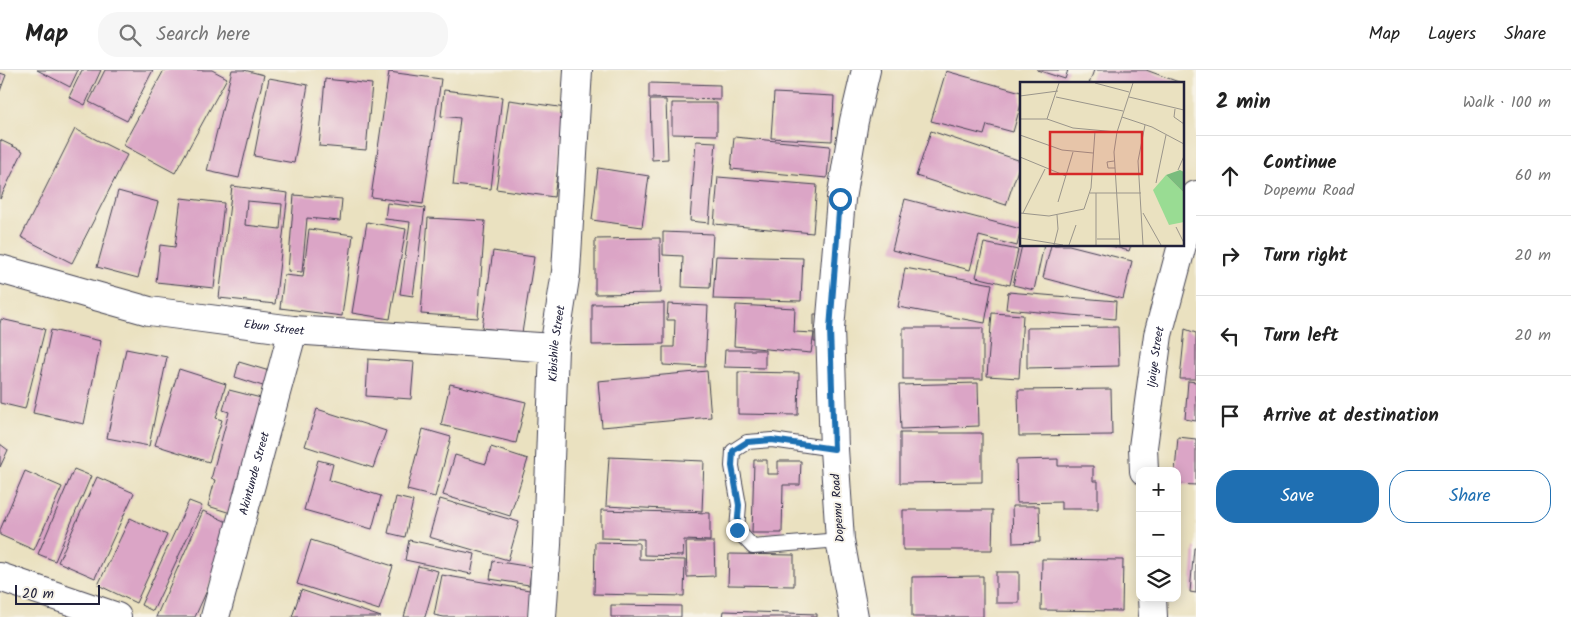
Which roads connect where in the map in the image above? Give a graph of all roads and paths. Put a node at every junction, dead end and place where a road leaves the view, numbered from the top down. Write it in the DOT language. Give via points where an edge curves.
graph roads {
  1 [pos="578,70"];
  2 [pos="866,70"];
  3 [pos="1196,195"];
  4 [pos="1184,237"];
  5 [pos="1181,246"];
  6 [pos="0,269"];
  7 [pos="293,330"];
  8 [pos="554,348"];
  9 [pos="834,449"];
  10 [pos="1144,467"];
  11 [pos="840,540"];
  12 [pos="0,577"];
  13 [pos="1152,602"];
  14 [pos="117,617"];
  15 [pos="215,617"];
  16 [pos="542,617"];
  17 [pos="854,617"];
  18 [pos="1153,617"];
  1 -- 8 [label="street, Kibishile Street" via="566,272"];
  2 -- 9 [label="street, Dopemu Road" via="840,199 830,329"];
  3 -- 4 [label="street, Ijaiye Street"];
  5 -- 10 [label="street, Ijaiye Street" via="1158,335 1142,447"];
  6 -- 7 [label="street, Ebun Street" via="150,311"];
  7 -- 8 [label="street, Ebun Street"];
  7 -- 15 [label="street, Akintunde Street"];
  8 -- 16 [label="street, Kibishile Street"];
  9 -- 11 [label="street, Dopemu Road"];
  9 -- 11 [label="lane" via="772,440 747,442 733,451 732,466 739,505 737,530 753,547"];
  11 -- 17 [label="street, Dopemu Road"];
  12 -- 14 [label="street"];
  13 -- 18 [label="street"];
}
